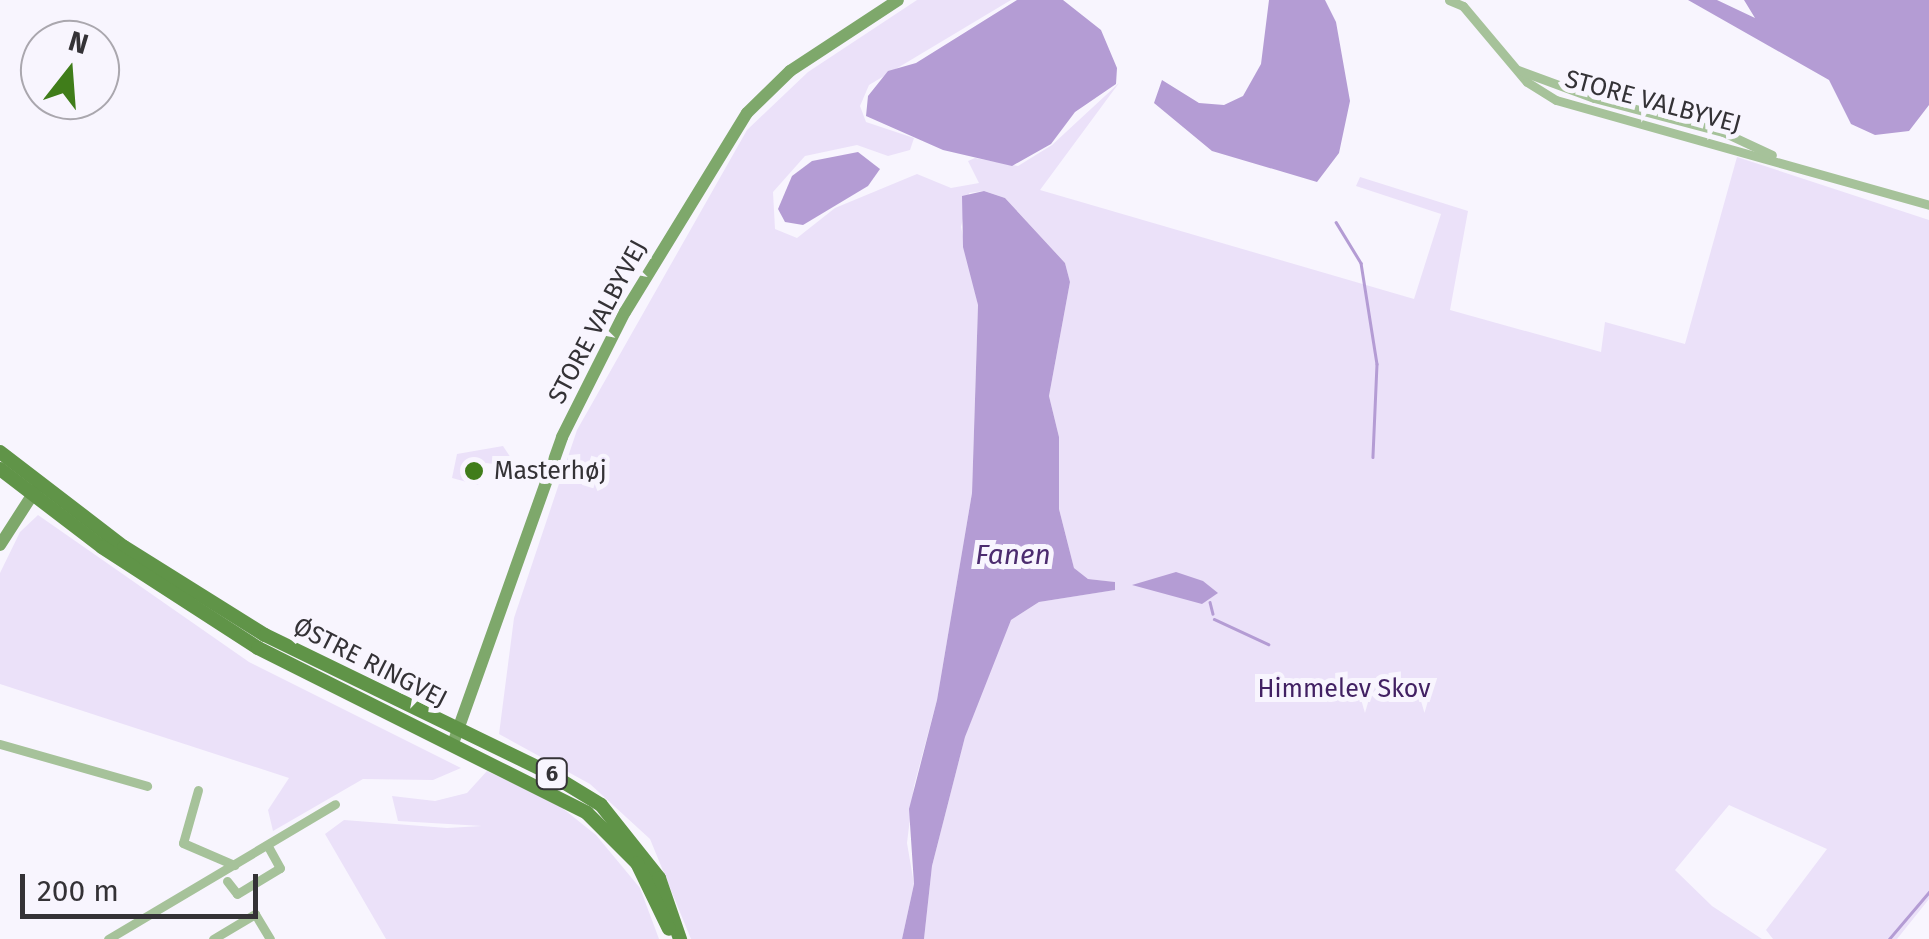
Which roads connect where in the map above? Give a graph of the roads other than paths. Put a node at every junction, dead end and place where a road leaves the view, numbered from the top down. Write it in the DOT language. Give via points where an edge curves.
graph roads {
  1 [pos="898,0"];
  2 [pos="1450,0"];
  3 [pos="1929,205"];
  4 [pos="0,452"];
  5 [pos="0,470"];
  6 [pos="36,490"];
  7 [pos="0,545"];
  8 [pos="454,738"];
  9 [pos="0,744"];
  10 [pos="146,786"];
  11 [pos="198,790"];
  12 [pos="335,804"];
  13 [pos="267,845"];
  14 [pos="234,864"];
  15 [pos="252,866"];
  16 [pos="260,880"];
  17 [pos="227,881"];
  18 [pos="108,939"];
  19 [pos="213,939"];
  20 [pos="270,939"];
  21 [pos="676,939"];
  1 -- 8 [label="street, STORE VALBYVEJ" via="764,94 691,202 562,437"];
  2 -- 3 [label="street, STORE VALBYVEJ" via="1463,6 1515,69 1556,100"];
  4 -- 6 [label="main road, ØSTRE RINGVEJ / 6"];
  5 -- 6 [label="main road, ØSTRE RINGVEJ / 6"];
  6 -- 7 [label="street"];
  6 -- 8 [label="main road, ØSTRE RINGVEJ / 6" via="258,648"];
  8 -- 21 [label="main road, ØSTRE RINGVEJ / 6" via="549,790 616,838"];
  9 -- 10 [label="street"];
  11 -- 14 [label="street" via="183,843"];
  12 -- 13 [label="street"];
  13 -- 14 [label="street"];
  13 -- 16 [label="street" via="280,868"];
  14 -- 18 [label="street"];
  15 -- 16 [label="street"];
  16 -- 17 [label="street" via="237,894"];
  19 -- 20 [label="street" via="255,914"];
}
